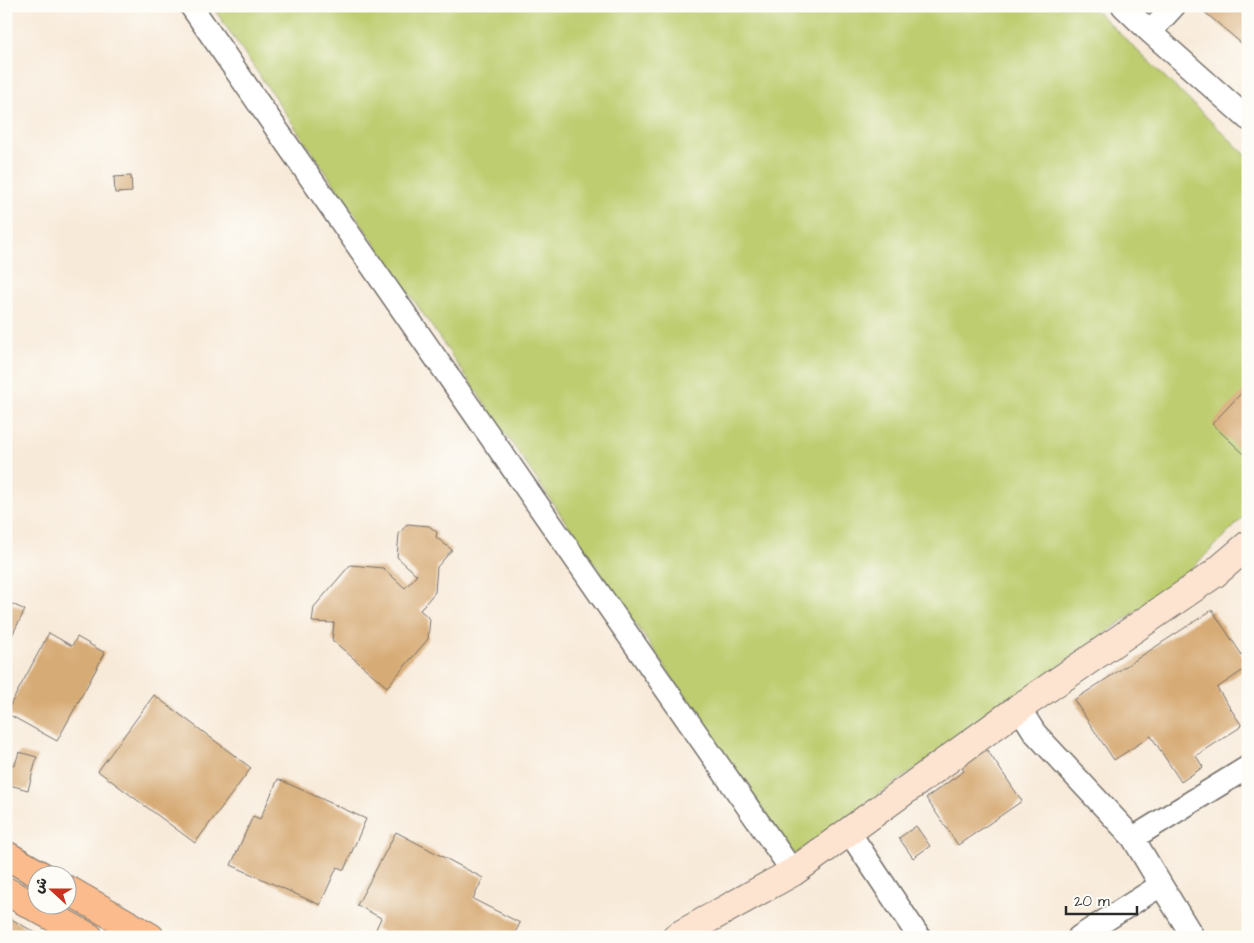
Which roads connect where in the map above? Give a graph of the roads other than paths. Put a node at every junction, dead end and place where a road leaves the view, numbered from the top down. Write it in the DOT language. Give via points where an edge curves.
graph roads {
  1 [pos="192,6"];
  2 [pos="1123,6"];
  3 [pos="1174,6"];
  4 [pos="1150,32"];
  5 [pos="1248,119"];
  6 [pos="1248,545"];
  7 [pos="1019,708"];
  8 [pos="1248,767"];
  9 [pos="849,832"];
  10 [pos="1133,838"];
  11 [pos="6,856"];
  12 [pos="28,868"];
  13 [pos="792,872"];
  14 [pos="1161,885"];
  15 [pos="6,891"];
  16 [pos="78,896"];
  17 [pos="89,937"];
  18 [pos="150,937"];
  19 [pos="676,937"];
  20 [pos="919,937"];
  21 [pos="1079,937"];
  22 [pos="1193,937"];
  1 -- 13 [label="street"];
  2 -- 4 [label="street"];
  3 -- 4 [label="street"];
  4 -- 5 [label="street"];
  6 -- 7 [label="street" via="1214,574"];
  7 -- 9 [label="street"];
  7 -- 10 [label="street" via="1035,733"];
  8 -- 10 [label="street"];
  9 -- 13 [label="street"];
  9 -- 20 [label="street"];
  10 -- 14 [label="street"];
  11 -- 12 [label="highway"];
  13 -- 19 [label="street"];
  14 -- 21 [label="street"];
  14 -- 22 [label="street"];
  15 -- 17 [label="highway"];
  16 -- 18 [label="highway"];
}
